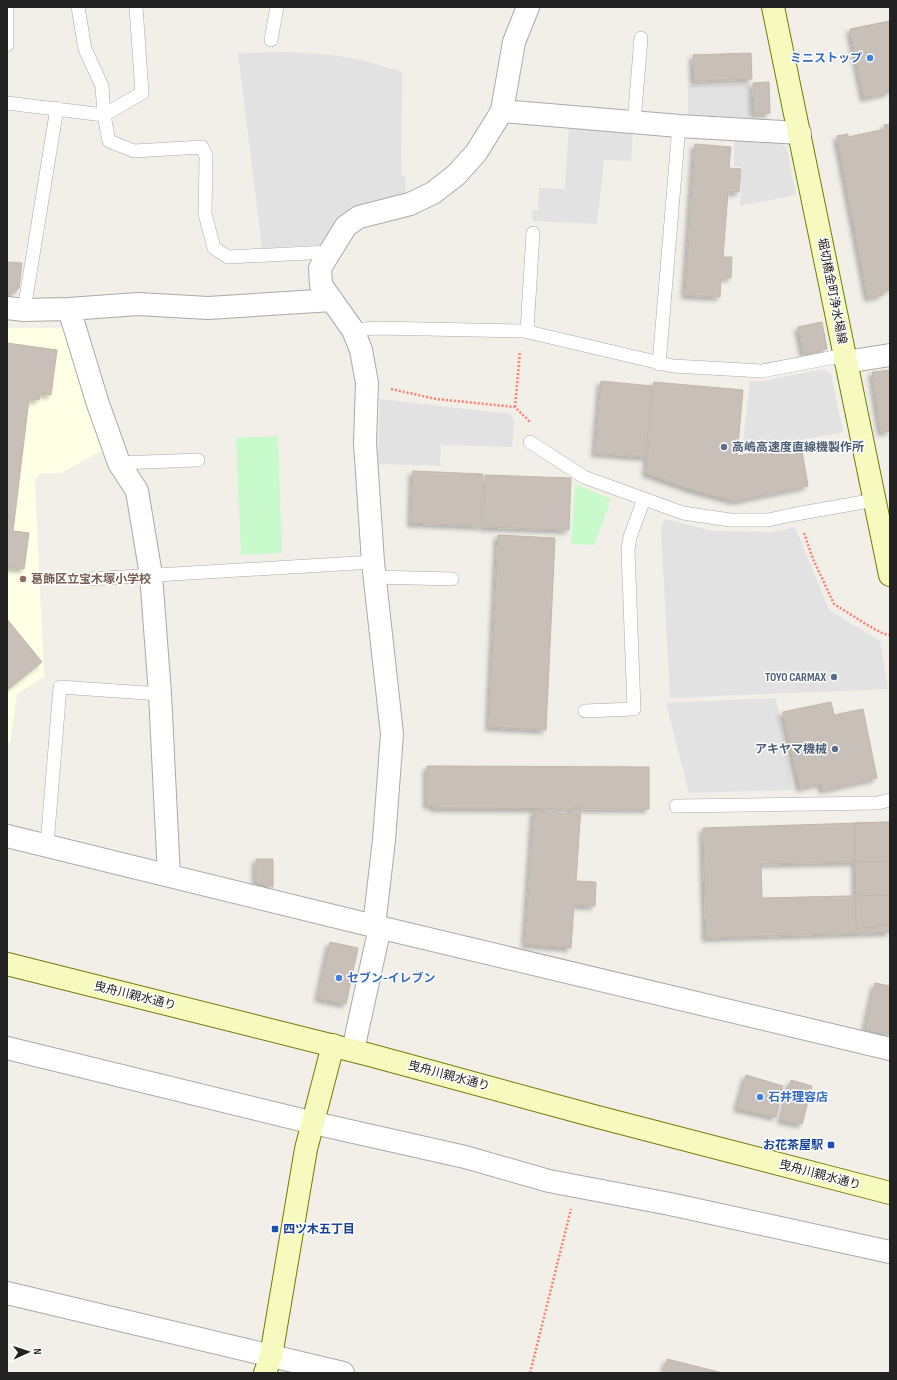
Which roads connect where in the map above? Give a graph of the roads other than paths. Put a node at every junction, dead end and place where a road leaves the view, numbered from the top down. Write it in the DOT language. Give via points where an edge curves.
graph roads {
  1 [pos="7,7"];
  2 [pos="78,7"];
  3 [pos="136,7"];
  4 [pos="277,7"];
  5 [pos="528,7"];
  6 [pos="773,7"];
  7 [pos="641,38"];
  8 [pos="271,40"];
  9 [pos="7,45"];
  10 [pos="7,103"];
  11 [pos="57,108"];
  12 [pos="502,111"];
  13 [pos="104,115"];
  14 [pos="634,122"];
  15 [pos="679,126"];
  16 [pos="800,134"];
  17 [pos="533,233"];
  18 [pos="329,252"];
  19 [pos="332,300"];
  20 [pos="15,309"];
  21 [pos="69,309"];
  22 [pos="353,330"];
  23 [pos="527,331"];
  24 [pos="890,355"];
  25 [pos="846,359"];
  26 [pos="659,364"];
  27 [pos="530,442"];
  28 [pos="198,460"];
  29 [pos="119,463"];
  30 [pos="644,499"];
  31 [pos="875,500"];
  32 [pos="374,569"];
  33 [pos="151,575"];
  34 [pos="890,575"];
  35 [pos="90,579"];
  36 [pos="452,579"];
  37 [pos="160,694"];
  38 [pos="585,711"];
  39 [pos="890,800"];
  40 [pos="676,806"];
  41 [pos="7,836"];
  42 [pos="47,845"];
  43 [pos="169,876"];
  44 [pos="377,926"];
  45 [pos="7,964"];
  46 [pos="7,1048"];
  47 [pos="343,1048"];
  48 [pos="890,1049"];
  49 [pos="314,1123"];
  50 [pos="890,1193"];
  51 [pos="890,1252"];
  52 [pos="7,1293"];
  53 [pos="268,1364"];
  54 [pos="343,1373"];
  1 -- 9 [label="lane"];
  2 -- 13 [label="lane" via="85,49 102,86"];
  3 -- 13 [label="lane" via="142,93"];
  4 -- 8 [label="lane"];
  5 -- 12 [label="street" via="514,42"];
  6 -- 16 [label="street, 堀切橋金町浄水場線"];
  7 -- 14 [label="lane"];
  10 -- 11 [label="lane"];
  11 -- 13 [label="lane"];
  11 -- 20 [label="lane"];
  12 -- 14 [label="street"];
  12 -- 18 [label="street" via="476,153 456,175 433,193 410,204 358,217 346,226"];
  13 -- 18 [label="lane" via="109,141 134,151 202,148 206,156 205,214 214,248 228,257"];
  14 -- 15 [label="street"];
  15 -- 16 [label="street"];
  15 -- 26 [label="lane"];
  16 -- 25 [label="street, 堀切橋金町浄水場線"];
  17 -- 23 [label="lane"];
  18 -- 19 [label="street" via="320,268 321,286"];
  19 -- 21 [label="street" via="208,308 138,304"];
  19 -- 22 [label="street"];
  20 -- 21 [label="street"];
  21 -- 29 [label="street"];
  22 -- 23 [label="lane" via="377,328"];
  22 -- 32 [label="street" via="361,350 367,384 365,443"];
  23 -- 26 [label="lane"];
  24 -- 25 [label="street"];
  25 -- 26 [label="lane" via="762,371"];
  25 -- 31 [label="street, 堀切橋金町浄水場線"];
  27 -- 30 [label="lane" via="584,477"];
  28 -- 29 [label="lane"];
  29 -- 33 [label="street" via="137,491"];
  30 -- 31 [label="lane" via="683,513 730,520 768,520"];
  30 -- 38 [label="lane" via="630,536 628,550 634,709"];
  31 -- 34 [label="street, 堀切橋金町浄水場線"];
  32 -- 33 [label="lane"];
  32 -- 36 [label="lane"];
  32 -- 44 [label="street" via="392,734"];
  33 -- 35 [label="lane"];
  33 -- 37 [label="street"];
  37 -- 42 [label="lane" via="60,687"];
  37 -- 43 [label="street"];
  39 -- 40 [label="lane" via="878,803"];
  41 -- 42 [label="street"];
  42 -- 43 [label="street"];
  43 -- 44 [label="street"];
  44 -- 47 [label="street"];
  44 -- 48 [label="street"];
  45 -- 47 [label="street, 曳舟川親水通り"];
  46 -- 49 [label="street"];
  47 -- 49 [label="street"];
  47 -- 50 [label="street, 曳舟川親水通り"];
  49 -- 51 [label="street" via="465,1157 549,1181 670,1204"];
  49 -- 53 [label="street" via="306,1149"];
  52 -- 53 [label="street"];
  53 -- 54 [label="street"];
}
